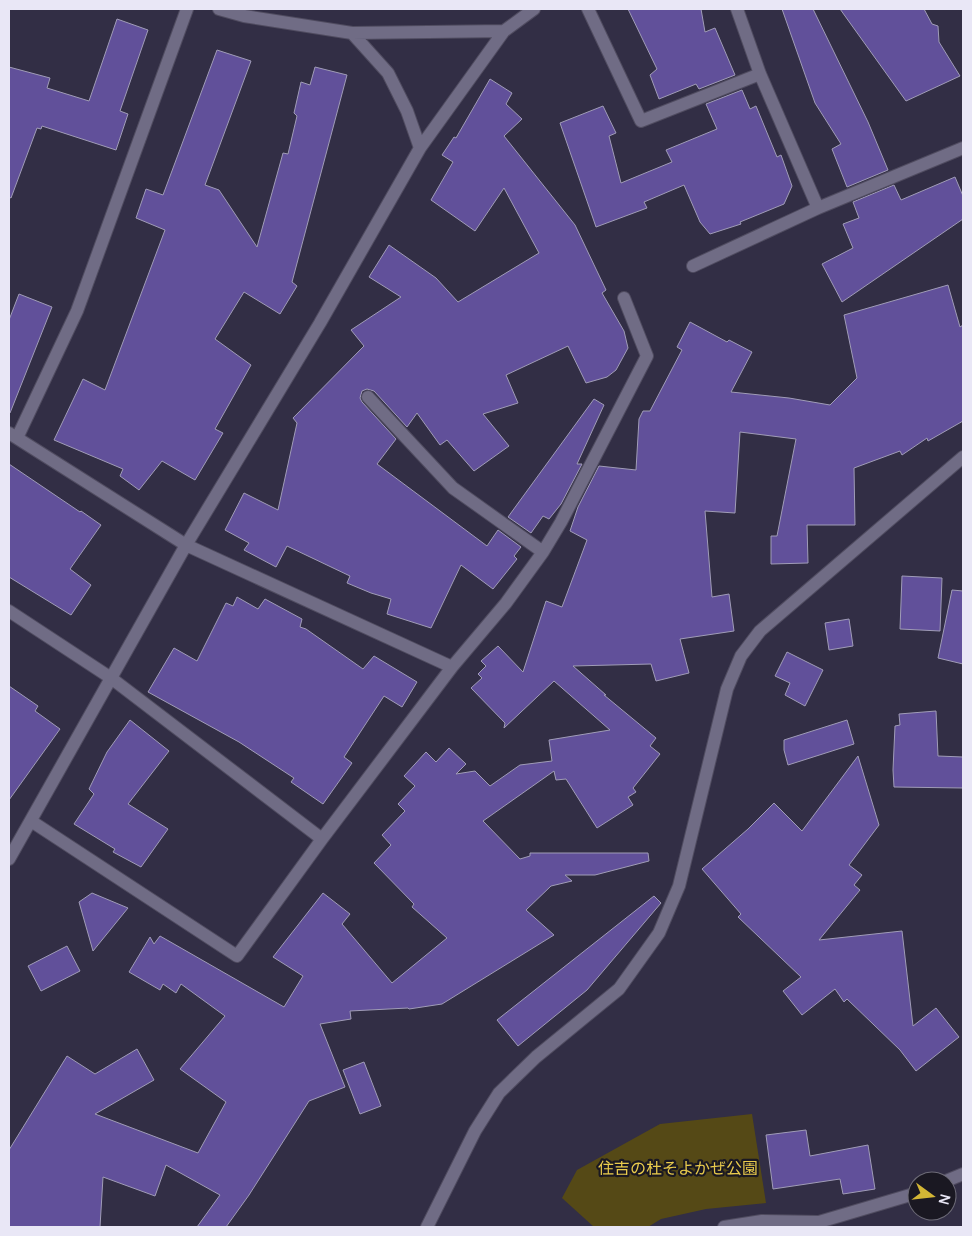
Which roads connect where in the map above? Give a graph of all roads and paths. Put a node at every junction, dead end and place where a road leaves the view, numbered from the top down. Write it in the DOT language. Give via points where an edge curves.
graph roads {
  1 [pos="187,9"];
  2 [pos="219,9"];
  3 [pos="534,9"];
  4 [pos="588,9"];
  5 [pos="737,9"];
  6 [pos="504,31"];
  7 [pos="352,33"];
  8 [pos="760,74"];
  9 [pos="420,148"];
  10 [pos="963,148"];
  11 [pos="818,208"];
  12 [pos="693,266"];
  13 [pos="624,298"];
  14 [pos="368,397"];
  15 [pos="13,435"];
  16 [pos="963,457"];
  17 [pos="186,545"];
  18 [pos="543,552"];
  19 [pos="9,611"];
  20 [pos="452,667"];
  21 [pos="111,678"];
  22 [pos="31,821"];
  23 [pos="322,839"];
  24 [pos="9,859"];
  25 [pos="907,1196"];
  26 [pos="427,1227"];
  27 [pos="724,1227"];
  1 -- 15 [label="street" via="77,311"];
  2 -- 7 [label="street"];
  3 -- 6 [label="street"];
  4 -- 8 [label="street" via="641,122"];
  5 -- 8 [label="street"];
  6 -- 7 [label="street"];
  6 -- 9 [label="street"];
  7 -- 9 [label="street" via="388,73 407,111"];
  8 -- 11 [label="street"];
  9 -- 17 [label="street" via="320,323"];
  10 -- 11 [label="street"];
  11 -- 12 [label="street"];
  13 -- 18 [label="street" via="646,356"];
  14 -- 18 [label="street" via="452,488"];
  15 -- 17 [label="street"];
  16 -- 26 [label="street" via="760,631 741,656 727,689 679,886 659,933 619,989 536,1057 499,1093 475,1131"];
  17 -- 20 [label="street"];
  17 -- 21 [label="street"];
  18 -- 20 [label="street" via="506,603"];
  19 -- 21 [label="street"];
  20 -- 23 [label="street"];
  21 -- 22 [label="street"];
  21 -- 23 [label="street"];
  22 -- 23 [label="street" via="237,956"];
  22 -- 24 [label="street"];
  25 -- 27 [label="street" via="819,1222 762,1221"];
}
